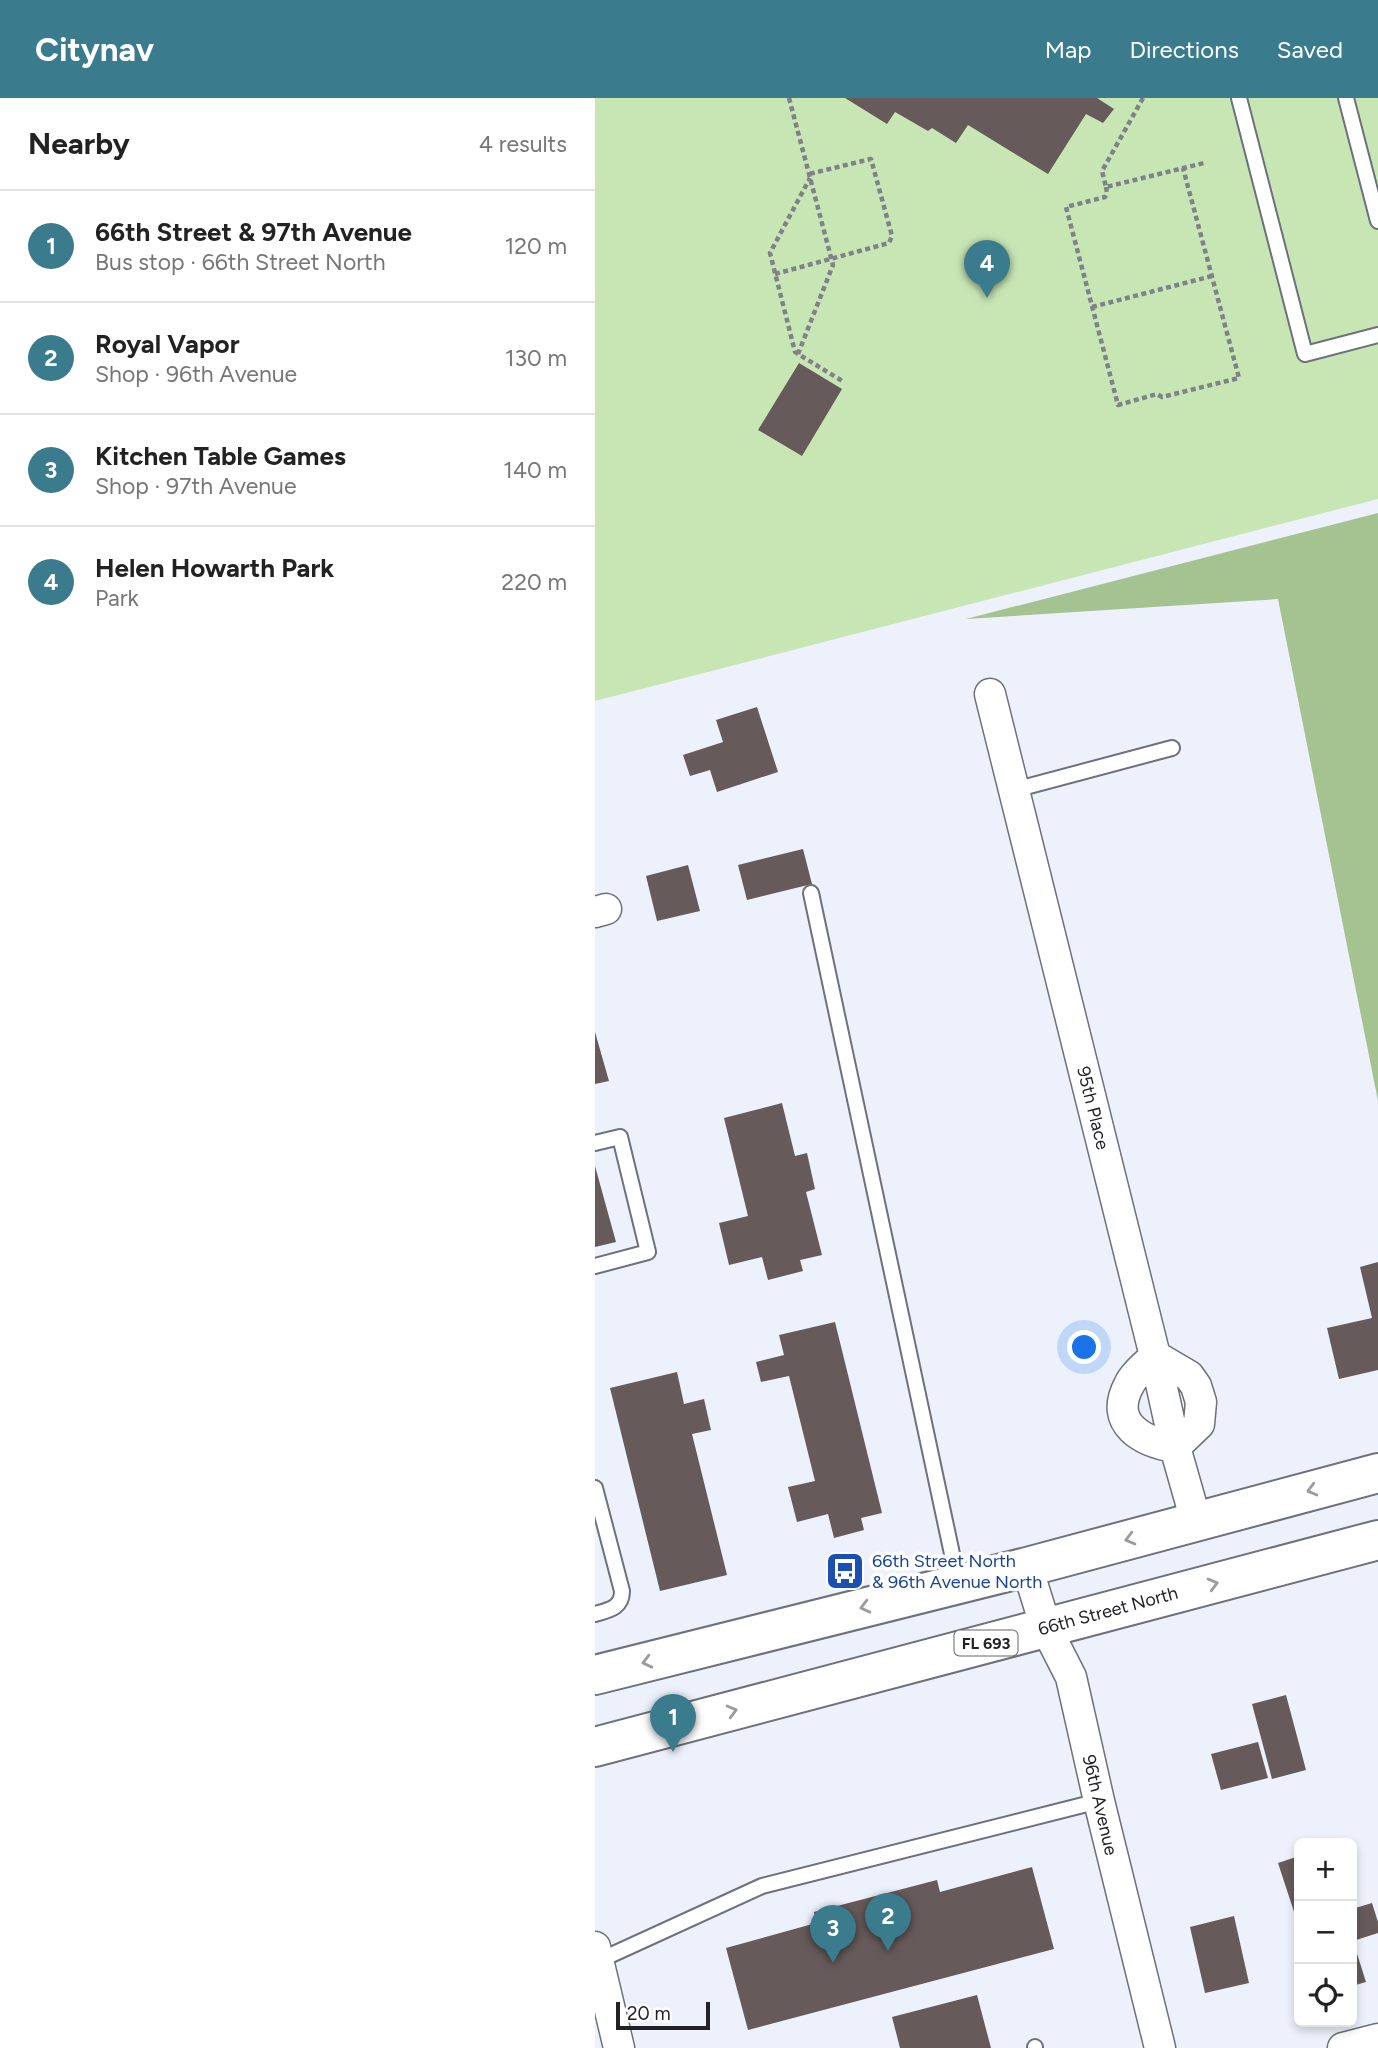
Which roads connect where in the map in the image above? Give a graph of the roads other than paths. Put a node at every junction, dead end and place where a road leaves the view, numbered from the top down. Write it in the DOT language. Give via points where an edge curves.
graph roads {
  1 [pos="1239,98"];
  2 [pos="1346,98"];
  3 [pos="1378,221"];
  4 [pos="1378,335"];
  5 [pos="990,694"];
  6 [pos="1172,748"];
  7 [pos="1014,790"];
  8 [pos="811,893"];
  9 [pos="595,1143"];
  10 [pos="595,1266"];
  11 [pos="1155,1356"];
  12 [pos="1175,1447"];
  13 [pos="1378,1473"];
  14 [pos="595,1488"];
  15 [pos="1196,1521"];
  16 [pos="1378,1540"];
  17 [pos="1027,1567"];
  18 [pos="958,1584"];
  19 [pos="595,1614"];
  20 [pos="1046,1628"];
  21 [pos="595,1675"];
  22 [pos="595,1747"];
  23 [pos="1098,1801"];
  24 [pos="597,1954"];
  25 [pos="609,2031"];
  26 [pos="1378,2039"];
  27 [pos="1160,2048"];
  28 [pos="1343,2048"];
  1 -- 4 [label="lane" via="1305,354"];
  2 -- 3 [label="lane"];
  5 -- 7 [label="street, 95th Place"];
  6 -- 7 [label="lane"];
  7 -- 11 [label="street, 95th Place"];
  8 -- 18 [label="lane"];
  9 -- 10 [label="lane" via="620,1137 648,1252"];
  11 -- 12 [label="street, 95th Place"];
  11 -- 12 [label="street" via="1130,1383 1123,1409 1128,1425 1139,1436"];
  12 -- 15 [label="street, 95th Place"];
  13 -- 15 [label="main road, one-way"];
  14 -- 19 [label="lane" via="622,1591 613,1609"];
  15 -- 17 [label="main road, one-way"];
  20 -- 16 [label="main road, 66th Street North / FL 693, one-way"];
  17 -- 18 [label="main road"];
  17 -- 20 [label="street, 96th Avenue"];
  18 -- 21 [label="main road, one-way"];
  22 -- 20 [label="main road, 66th Street North / FL 693, one-way"];
  20 -- 23 [label="street, 96th Avenue" via="1071,1677"];
  23 -- 24 [label="lane" via="762,1886"];
  23 -- 27 [label="street, 96th Avenue"];
  24 -- 25 [label="street"];
  26 -- 28 [label="street"];
}
